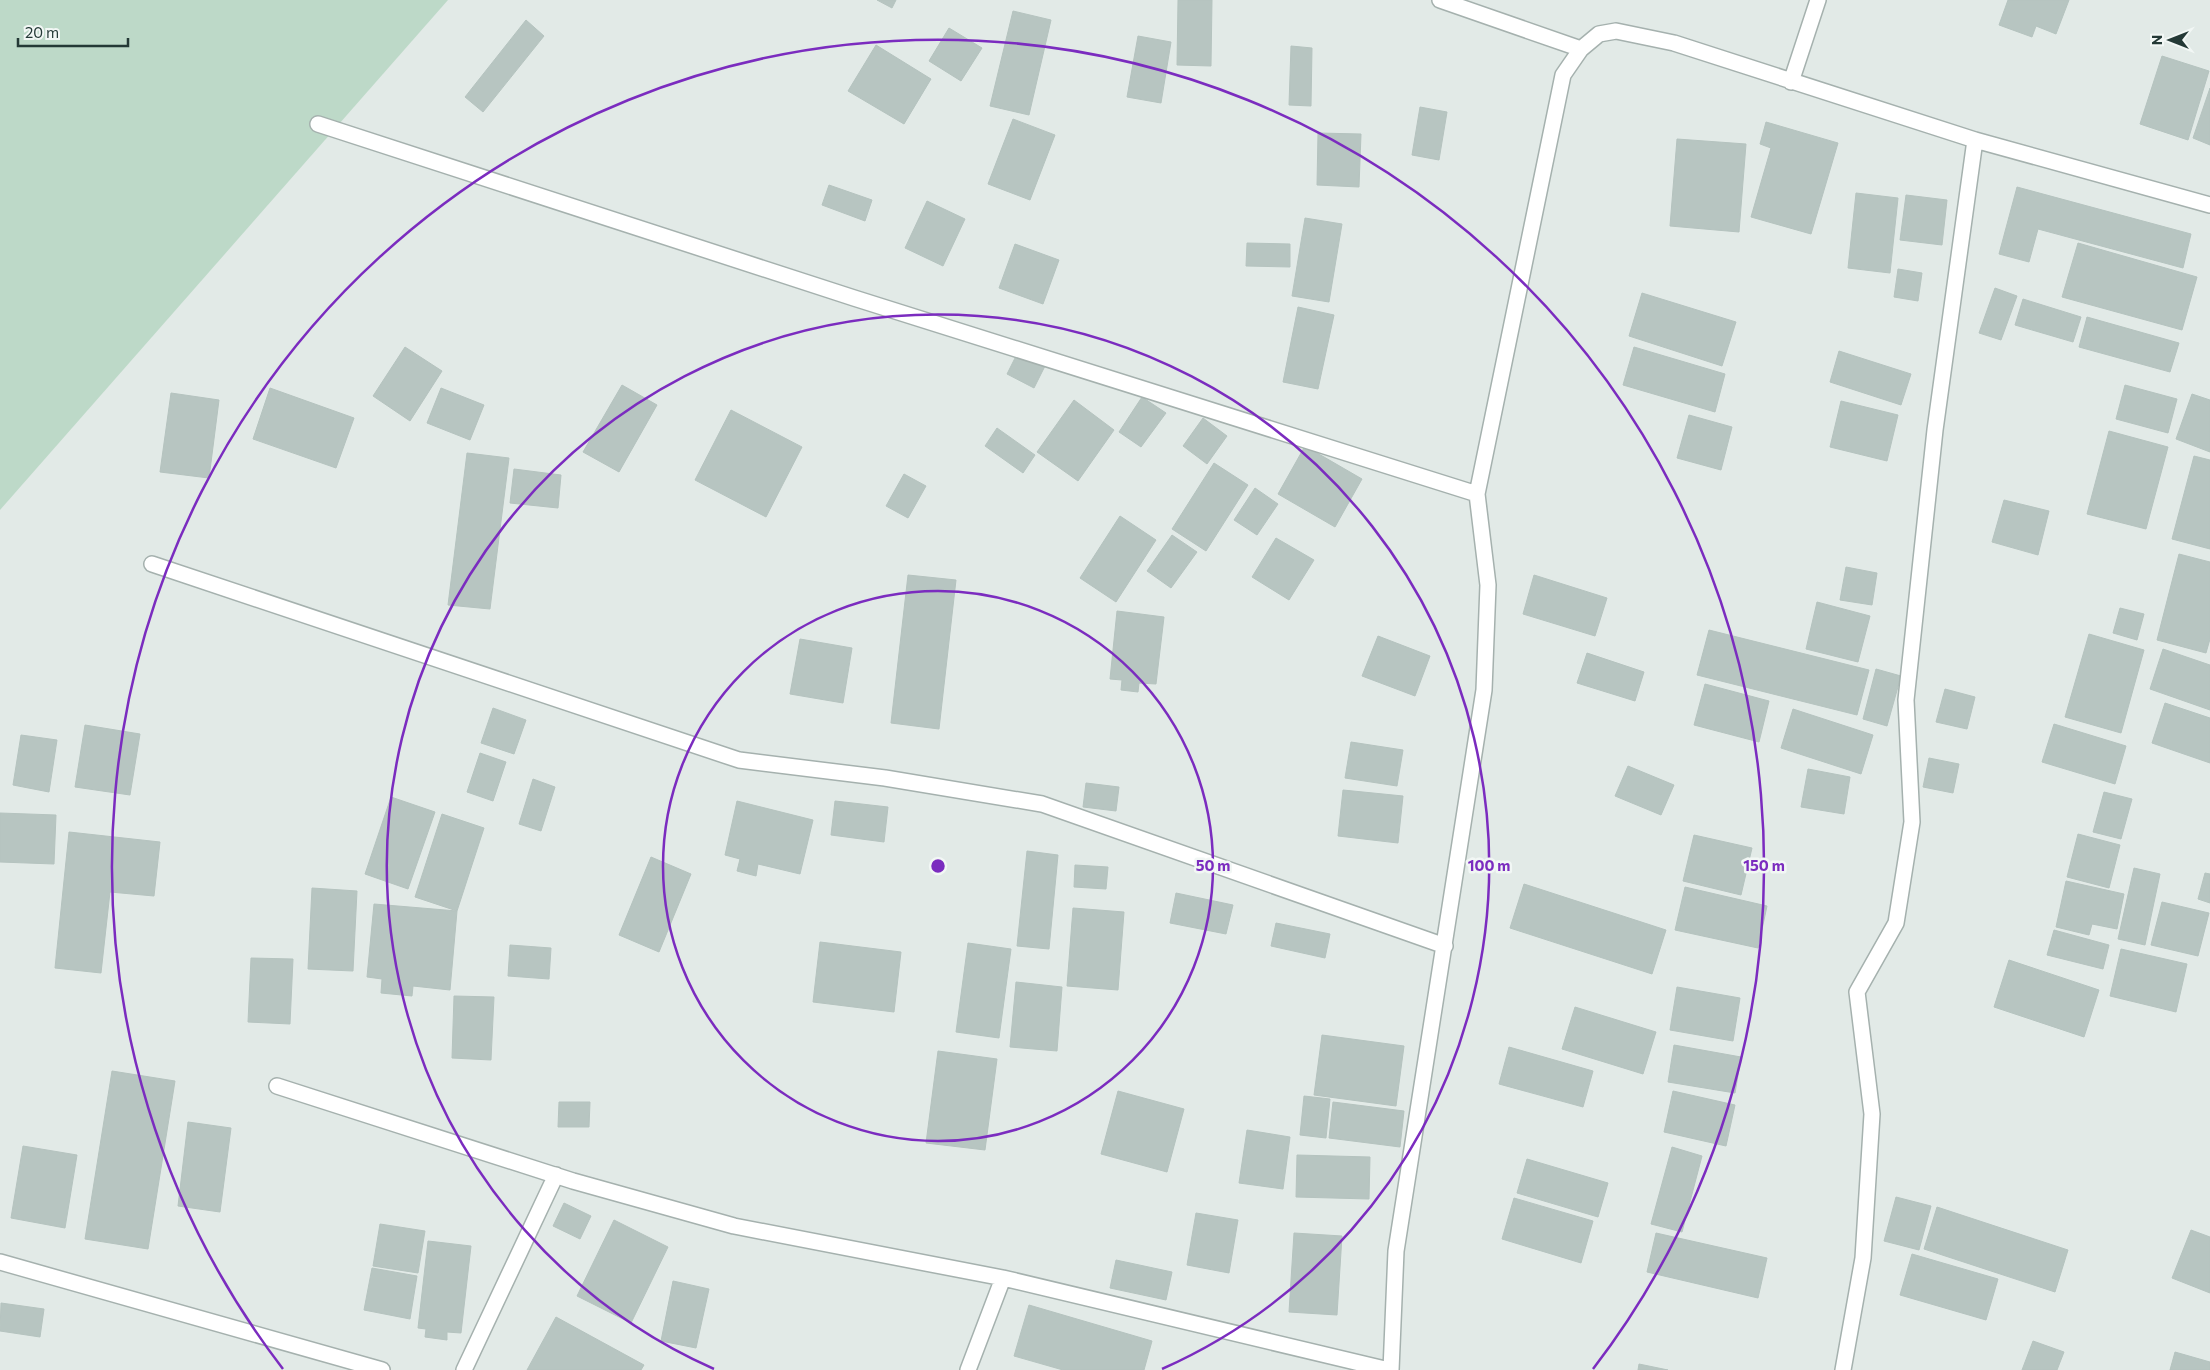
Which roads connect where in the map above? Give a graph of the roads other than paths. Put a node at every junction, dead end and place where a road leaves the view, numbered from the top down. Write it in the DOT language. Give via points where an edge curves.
graph roads {
  1 [pos="1440,0"];
  2 [pos="1818,0"];
  3 [pos="1581,49"];
  4 [pos="1791,82"];
  5 [pos="318,124"];
  6 [pos="1975,140"];
  7 [pos="2210,205"];
  8 [pos="1477,494"];
  9 [pos="152,564"];
  10 [pos="1445,946"];
  11 [pos="277,1086"];
  12 [pos="556,1175"];
  13 [pos="0,1262"];
  14 [pos="1003,1278"];
  15 [pos="382,1370"];
  16 [pos="464,1370"];
  17 [pos="968,1370"];
  18 [pos="1390,1370"];
  19 [pos="1843,1370"];
  1 -- 3 [label="street"];
  2 -- 4 [label="street"];
  3 -- 4 [label="street" via="1599,34 1616,31 1674,43"];
  3 -- 8 [label="street" via="1563,75 1554,112"];
  4 -- 6 [label="street"];
  5 -- 8 [label="street" via="854,298"];
  6 -- 7 [label="street"];
  6 -- 19 [label="street" via="1935,430 1906,700 1912,822 1896,923 1857,992 1872,1114 1863,1258"];
  8 -- 10 [label="street" via="1488,585 1484,690"];
  9 -- 10 [label="street" via="738,760 885,778 1042,804"];
  10 -- 18 [label="street" via="1396,1251"];
  11 -- 12 [label="street"];
  12 -- 14 [label="street" via="734,1226"];
  12 -- 16 [label="street"];
  13 -- 15 [label="street"];
  14 -- 17 [label="street"];
  14 -- 18 [label="street"];
}
